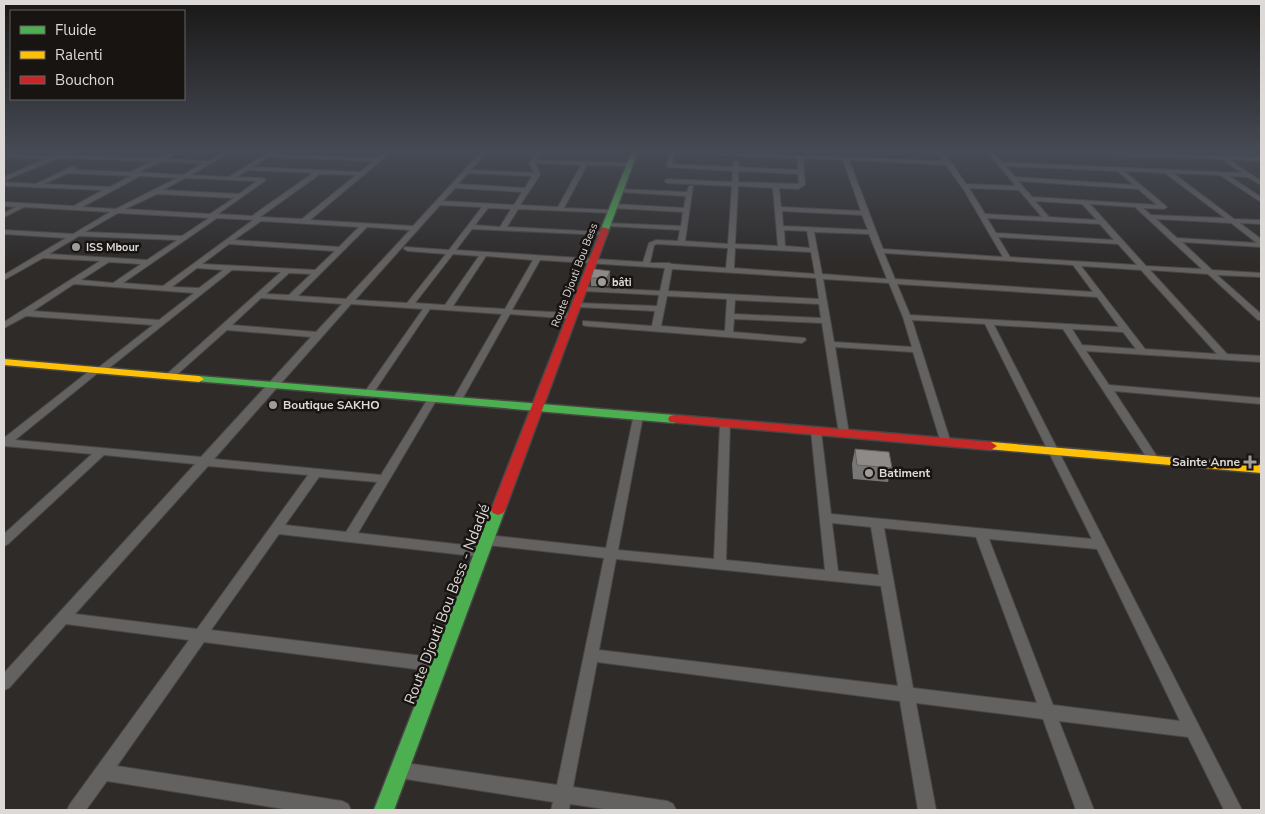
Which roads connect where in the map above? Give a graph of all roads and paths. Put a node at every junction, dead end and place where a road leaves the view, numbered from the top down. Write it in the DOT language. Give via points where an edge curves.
graph roads {
  1 [pos="110,189"];
  2 [pos="161,189"];
  3 [pos="250,189"];
  4 [pos="296,189"];
  5 [pos="343,189"];
  6 [pos="451,189"];
  7 [pos="508,189"];
  8 [pos="571,189"];
  9 [pos="691,189"];
  10 [pos="735,189"];
  11 [pos="776,189"];
  12 [pos="856,189"];
  13 [pos="966,189"];
  14 [pos="1022,189"];
  15 [pos="1141,189"];
  16 [pos="1190,189"];
  17 [pos="1246,189"];
  18 [pos="526,190"];
  19 [pos="620,190"];
  20 [pos="156,192"];
  21 [pos="690,194"];
  22 [pos="240,196"];
  23 [pos="1259,197"];
  24 [pos="1030,199"];
  25 [pos="1084,202"];
  26 [pos="4,204"];
  27 [pos="438,204"];
  28 [pos="23,205"];
  29 [pos="1136,205"];
  30 [pos="486,206"];
  31 [pos="514,207"];
  32 [pos="1164,207"];
  33 [pos="74,208"];
  34 [pos="560,209"];
  35 [pos="612,209"];
  36 [pos="778,209"];
  37 [pos="687,210"];
  38 [pos="116,211"];
  39 [pos="865,213"];
  40 [pos="4,215"];
  41 [pos="213,216"];
  42 [pos="984,216"];
  43 [pos="1151,217"];
  44 [pos="1178,218"];
  45 [pos="257,219"];
  46 [pos="1047,219"];
  47 [pos="1232,220"];
  48 [pos="304,221"];
  49 [pos="1102,222"];
  50 [pos="1261,222"];
  51 [pos="365,225"];
  52 [pos="470,227"];
  53 [pos="416,228"];
  54 [pos="502,228"];
  55 [pos="684,228"];
  56 [pos="780,228"];
  57 [pos="605,229"];
  58 [pos="810,229"];
  59 [pos="4,232"];
  60 [pos="872,232"];
  61 [pos="16,233"];
  62 [pos="74,235"];
  63 [pos="993,235"];
  64 [pos="184,238"];
  65 [pos="4,239"];
  66 [pos="1175,240"];
  67 [pos="228,242"];
  68 [pos="1120,242"];
  69 [pos="681,243"];
  70 [pos="1261,244"];
  71 [pos="732,246"];
  72 [pos="782,248"];
  73 [pos="340,249"];
  74 [pos="408,249"];
  75 [pos="813,250"];
  76 [pos="451,252"];
  77 [pos="880,252"];
  78 [pos="484,254"];
  79 [pos="44,256"];
  80 [pos="538,257"];
  81 [pos="109,259"];
  82 [pos="1008,259"];
  83 [pos="593,261"];
  84 [pos="150,262"];
  85 [pos="1075,263"];
  86 [pos="646,264"];
  87 [pos="196,266"];
  88 [pos="669,266"];
  89 [pos="231,267"];
  90 [pos="1143,267"];
  91 [pos="288,270"];
  92 [pos="730,270"];
  93 [pos="1210,271"];
  94 [pos="317,272"];
  95 [pos="6,275"];
  96 [pos="1261,275"];
  97 [pos="820,276"];
  98 [pos="72,282"];
  99 [pos="894,283"];
  100 [pos="115,285"];
  101 [pos="165,288"];
  102 [pos="583,289"];
  103 [pos="202,291"];
  104 [pos="663,294"];
  105 [pos="260,296"];
  106 [pos="1099,296"];
  107 [pos="291,298"];
  108 [pos="731,298"];
  109 [pos="348,302"];
  110 [pos="823,302"];
  111 [pos="577,305"];
  112 [pos="409,306"];
  113 [pos="1249,306"];
  114 [pos="428,307"];
  115 [pos="1261,307"];
  116 [pos="447,308"];
  117 [pos="660,308"];
  118 [pos="506,312"];
  119 [pos="24,313"];
  120 [pos="572,316"];
  121 [pos="731,316"];
  122 [pos="908,317"];
  123 [pos="1261,318"];
  124 [pos="827,321"];
  125 [pos="988,321"];
  126 [pos="161,323"];
  127 [pos="586,323"];
  128 [pos="4,326"];
  129 [pos="1065,326"];
  130 [pos="225,327"];
  131 [pos="656,329"];
  132 [pos="1126,330"];
  133 [pos="318,335"];
  134 [pos="729,335"];
  135 [pos="802,340"];
  136 [pos="831,344"];
  137 [pos="1080,348"];
  138 [pos="918,350"];
  139 [pos="1142,351"];
  140 [pos="1224,356"];
  141 [pos="1261,359"];
  142 [pos="4,362"];
  143 [pos="99,370"];
  144 [pos="170,376"];
  145 [pos="273,385"];
  146 [pos="1107,388"];
  147 [pos="369,393"];
  148 [pos="432,399"];
  149 [pos="457,401"];
  150 [pos="1261,401"];
  151 [pos="537,408"];
  152 [pos="638,416"];
  153 [pos="725,424"];
  154 [pos="816,431"];
  155 [pos="844,434"];
  156 [pos="4,442"];
  157 [pos="946,443"];
  158 [pos="102,451"];
  159 [pos="1055,452"];
  160 [pos="1155,460"];
  161 [pos="204,461"];
  162 [pos="1261,469"];
  163 [pos="316,472"];
  164 [pos="384,479"];
  165 [pos="825,518"];
  166 [pos="877,524"];
  167 [pos="276,529"];
  168 [pos="981,533"];
  169 [pos="349,538"];
  170 [pos="4,541"];
  171 [pos="1101,545"];
  172 [pos="485,546"];
  173 [pos="611,555"];
  174 [pos="720,564"];
  175 [pos="832,575"];
  176 [pos="888,581"];
  177 [pos="62,618"];
  178 [pos="201,634"];
  179 [pos="591,655"];
  180 [pos="439,665"];
  181 [pos="4,683"];
  182 [pos="906,694"];
  183 [pos="1049,712"];
  184 [pos="1193,730"];
  185 [pos="399,770"];
  186 [pos="103,772"];
  187 [pos="562,802"];
  188 [pos="76,810"];
  189 [pos="342,810"];
  190 [pos="384,810"];
  191 [pos="666,810"];
  192 [pos="927,810"];
  193 [pos="1085,810"];
  194 [pos="1233,810"];
  1 -- 33 [label="street"];
  2 -- 20 [label="street"];
  3 -- 22 [label="street"];
  4 -- 45 [label="street"];
  5 -- 48 [label="street"];
  6 -- 27 [label="street"];
  7 -- 18 [label="street"];
  8 -- 34 [label="street"];
  9 -- 21 [label="street"];
  10 -- 71 [label="street"];
  11 -- 36 [label="street"];
  12 -- 39 [label="street"];
  13 -- 42 [label="street"];
  14 -- 24 [label="street"];
  15 -- 32 [label="street"];
  16 -- 47 [label="street"];
  17 -- 23 [label="street"];
  18 -- 31 [label="street"];
  19 -- 21 [label="street"];
  19 -- 35 [label="main road, Route Djouti Bou Bess"];
  20 -- 22 [label="street"];
  20 -- 38 [label="street"];
  21 -- 37 [label="street"];
  22 -- 41 [label="street"];
  24 -- 25 [label="street"];
  24 -- 46 [label="street"];
  25 -- 29 [label="street"];
  25 -- 49 [label="street"];
  26 -- 28 [label="street"];
  27 -- 30 [label="street"];
  27 -- 53 [label="street"];
  28 -- 33 [label="street"];
  28 -- 40 [label="street"];
  29 -- 32 [label="street"];
  29 -- 43 [label="street"];
  30 -- 31 [label="street"];
  30 -- 52 [label="street"];
  31 -- 34 [label="street"];
  31 -- 54 [label="street"];
  32 -- 44 [label="street"];
  33 -- 38 [label="street"];
  34 -- 35 [label="street"];
  35 -- 37 [label="street"];
  35 -- 57 [label="main road, Route Djouti Bou Bess"];
  36 -- 39 [label="street"];
  36 -- 56 [label="street"];
  37 -- 55 [label="street"];
  38 -- 41 [label="street"];
  38 -- 62 [label="street"];
  39 -- 60 [label="street"];
  41 -- 45 [label="street"];
  41 -- 64 [label="street"];
  42 -- 46 [label="street"];
  42 -- 63 [label="street"];
  43 -- 44 [label="street"];
  43 -- 66 [label="street"];
  44 -- 47 [label="street"];
  45 -- 48 [label="street"];
  45 -- 67 [label="street"];
  46 -- 49 [label="street"];
  47 -- 50 [label="street"];
  47 -- 70 [label="street"];
  48 -- 51 [label="street"];
  49 -- 68 [label="street"];
  51 -- 53 [label="street"];
  51 -- 73 [label="street"];
  52 -- 54 [label="street"];
  52 -- 76 [label="street"];
  53 -- 109 [label="street"];
  54 -- 57 [label="street"];
  55 -- 57 [label="street"];
  55 -- 69 [label="street"];
  56 -- 58 [label="street"];
  56 -- 72 [label="street"];
  57 -- 83 [label="main road, Route Djouti Bou Bess"];
  58 -- 60 [label="street"];
  58 -- 75 [label="street"];
  59 -- 61 [label="street"];
  60 -- 77 [label="street"];
  61 -- 62 [label="street"];
  61 -- 65 [label="street"];
  62 -- 64 [label="street"];
  62 -- 79 [label="street"];
  63 -- 68 [label="street"];
  63 -- 82 [label="street"];
  64 -- 84 [label="street"];
  66 -- 70 [label="street"];
  66 -- 93 [label="street"];
  67 -- 73 [label="street"];
  67 -- 87 [label="street"];
  68 -- 90 [label="street"];
  69 -- 71 [label="street"];
  69 -- 86 [label="street" via="652,243"];
  71 -- 72 [label="street"];
  71 -- 92 [label="street"];
  72 -- 75 [label="street"];
  73 -- 94 [label="street"];
  74 -- 76 [label="street"];
  75 -- 97 [label="street"];
  76 -- 78 [label="street"];
  76 -- 112 [label="street"];
  77 -- 82 [label="street"];
  77 -- 99 [label="street"];
  78 -- 80 [label="street"];
  78 -- 116 [label="street"];
  79 -- 81 [label="street"];
  79 -- 95 [label="street"];
  80 -- 83 [label="street"];
  80 -- 118 [label="street"];
  81 -- 84 [label="street"];
  81 -- 98 [label="street"];
  82 -- 85 [label="street"];
  83 -- 86 [label="street"];
  83 -- 102 [label="main road, Route Djouti Bou Bess"];
  84 -- 100 [label="street"];
  85 -- 90 [label="street"];
  85 -- 106 [label="street"];
  86 -- 88 [label="street"];
  87 -- 89 [label="street"];
  87 -- 101 [label="street"];
  88 -- 92 [label="street"];
  88 -- 104 [label="street"];
  89 -- 91 [label="street"];
  89 -- 103 [label="street"];
  90 -- 93 [label="street"];
  90 -- 140 [label="street"];
  91 -- 94 [label="street"];
  91 -- 105 [label="street"];
  92 -- 97 [label="street"];
  93 -- 96 [label="street"];
  93 -- 113 [label="street"];
  94 -- 107 [label="street"];
  97 -- 99 [label="street"];
  97 -- 110 [label="street"];
  98 -- 100 [label="street"];
  98 -- 119 [label="street"];
  99 -- 106 [label="street"];
  99 -- 122 [label="street"];
  100 -- 101 [label="street"];
  101 -- 103 [label="street"];
  102 -- 104 [label="street"];
  102 -- 111 [label="main road, Route Djouti Bou Bess"];
  103 -- 126 [label="street"];
  104 -- 108 [label="street"];
  104 -- 117 [label="street"];
  105 -- 107 [label="street"];
  105 -- 130 [label="street"];
  106 -- 132 [label="street"];
  107 -- 109 [label="street"];
  108 -- 110 [label="street"];
  108 -- 121 [label="street"];
  109 -- 112 [label="street"];
  109 -- 133 [label="street"];
  110 -- 124 [label="street"];
  111 -- 117 [label="street"];
  111 -- 120 [label="main road, Route Djouti Bou Bess"];
  112 -- 114 [label="street"];
  113 -- 115 [label="street"];
  113 -- 123 [label="street"];
  114 -- 116 [label="street"];
  114 -- 147 [label="street"];
  116 -- 118 [label="street"];
  117 -- 131 [label="street"];
  118 -- 120 [label="street"];
  118 -- 149 [label="street"];
  119 -- 126 [label="street"];
  119 -- 128 [label="street"];
  120 -- 151 [label="main road, Route Djouti Bou Bess"];
  121 -- 124 [label="street"];
  121 -- 134 [label="street"];
  122 -- 125 [label="street"];
  122 -- 138 [label="street"];
  124 -- 136 [label="street"];
  125 -- 129 [label="street"];
  125 -- 159 [label="street"];
  126 -- 143 [label="street"];
  127 -- 131 [label="street"];
  129 -- 132 [label="street"];
  129 -- 137 [label="street"];
  130 -- 133 [label="street"];
  130 -- 144 [label="street"];
  131 -- 134 [label="street"];
  132 -- 139 [label="street"];
  133 -- 145 [label="street"];
  134 -- 135 [label="street"];
  136 -- 138 [label="street"];
  136 -- 155 [label="street"];
  137 -- 139 [label="street"];
  137 -- 146 [label="street"];
  138 -- 157 [label="street"];
  139 -- 140 [label="street"];
  140 -- 141 [label="street"];
  142 -- 143 [label="main road"];
  143 -- 144 [label="main road"];
  143 -- 156 [label="street"];
  144 -- 145 [label="main road"];
  145 -- 147 [label="main road"];
  145 -- 161 [label="street"];
  146 -- 150 [label="street"];
  146 -- 160 [label="street"];
  147 -- 148 [label="main road"];
  148 -- 149 [label="main road"];
  148 -- 164 [label="street"];
  149 -- 151 [label="main road"];
  151 -- 152 [label="main road"];
  151 -- 172 [label="main road, Route Djouti Bou Bess - Ndadjé"];
  152 -- 153 [label="main road"];
  152 -- 173 [label="street"];
  153 -- 154 [label="main road"];
  153 -- 174 [label="street"];
  154 -- 155 [label="main road"];
  154 -- 165 [label="street"];
  155 -- 157 [label="main road"];
  156 -- 158 [label="street"];
  157 -- 159 [label="main road"];
  158 -- 161 [label="street"];
  158 -- 170 [label="street"];
  159 -- 160 [label="main road"];
  159 -- 171 [label="street"];
  160 -- 162 [label="main road"];
  161 -- 163 [label="street"];
  161 -- 177 [label="street"];
  163 -- 164 [label="street"];
  163 -- 167 [label="street"];
  164 -- 169 [label="street"];
  165 -- 166 [label="street"];
  165 -- 175 [label="street"];
  166 -- 168 [label="street"];
  166 -- 176 [label="street"];
  167 -- 169 [label="street"];
  167 -- 178 [label="street"];
  168 -- 171 [label="street"];
  168 -- 183 [label="street"];
  169 -- 172 [label="street"];
  171 -- 184 [label="street"];
  172 -- 173 [label="street"];
  172 -- 180 [label="main road, Route Djouti Bou Bess - Ndadjé"];
  173 -- 174 [label="street"];
  173 -- 179 [label="street"];
  174 -- 175 [label="street"];
  175 -- 176 [label="street"];
  176 -- 182 [label="street"];
  177 -- 178 [label="street"];
  177 -- 181 [label="street"];
  178 -- 180 [label="street"];
  178 -- 186 [label="street"];
  179 -- 182 [label="street"];
  179 -- 187 [label="street"];
  180 -- 185 [label="main road, Route Djouti Bou Bess - Ndadjé"];
  182 -- 183 [label="street"];
  182 -- 192 [label="street"];
  183 -- 184 [label="street"];
  183 -- 193 [label="street"];
  184 -- 194 [label="street"];
  185 -- 187 [label="street"];
  185 -- 190 [label="main road, Route Djouti Bou Bess - Ndadjé"];
  186 -- 188 [label="street"];
  186 -- 189 [label="street"];
  187 -- 191 [label="street"];
}
